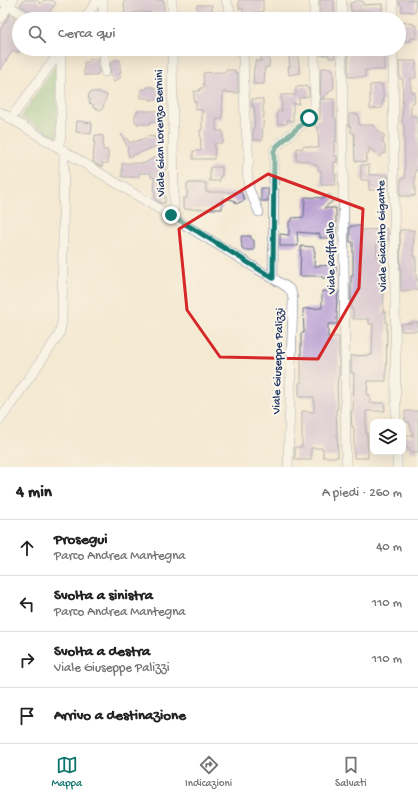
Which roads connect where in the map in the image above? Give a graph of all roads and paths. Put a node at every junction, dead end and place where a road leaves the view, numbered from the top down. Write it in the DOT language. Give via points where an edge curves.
graph roads {
  1 [pos="0,0"];
  2 [pos="98,0"];
  3 [pos="103,0"];
  4 [pos="172,0"];
  5 [pos="226,0"];
  6 [pos="314,0"];
  7 [pos="342,0"];
  8 [pos="393,0"];
  9 [pos="11,3"];
  10 [pos="21,12"];
  11 [pos="89,12"];
  12 [pos="103,12"];
  13 [pos="172,12"];
  14 [pos="230,12"];
  15 [pos="314,12"];
  16 [pos="342,12"];
  17 [pos="393,12"];
  18 [pos="0,18"];
  19 [pos="57,56"];
  20 [pos="62,56"];
  21 [pos="104,56"];
  22 [pos="172,56"];
  23 [pos="243,56"];
  24 [pos="314,56"];
  25 [pos="342,56"];
  26 [pos="393,56"];
  27 [pos="105,72"];
  28 [pos="0,112"];
  29 [pos="10,118"];
  30 [pos="61,148"];
  31 [pos="260,212"];
  32 [pos="171,215"];
  33 [pos="273,278"];
  34 [pos="396,419"];
  35 [pos="0,420"];
  36 [pos="397,455"];
  37 [pos="288,467"];
  38 [pos="346,467"];
  39 [pos="397,467"];
  1 -- 9 [label="street"];
  2 -- 11 [label="street"];
  3 -- 12 [label="street"];
  4 -- 13 [label="street"];
  5 -- 14 [label="street"];
  6 -- 15 [label="street"];
  7 -- 16 [label="street"];
  8 -- 17 [label="street"];
  9 -- 10 [label="street"];
  9 -- 18 [label="street"];
  19 -- 29 [label="street"];
  20 -- 30 [label="street"];
  21 -- 27 [label="street"];
  22 -- 32 [label="street, Viale Gian Lorenzo Bernini" via="174,208"];
  23 -- 31 [label="street" via="249,161 246,170 249,189"];
  24 -- 33 [label="street" via="315,106 309,118 274,151"];
  25 -- 38 [label="street, Viale Raffaello"];
  26 -- 34 [label="street, Viale Giacinto Gigante"];
  28 -- 29 [label="street, Viale Giuseppe Palizzi"];
  29 -- 30 [label="street, Viale Giuseppe Palizzi"];
  30 -- 32 [label="street, Viale Giuseppe Palizzi"];
  30 -- 35 [label="street" via="62,322 58,335"];
  32 -- 33 [label="street, Viale Giuseppe Palizzi"];
  33 -- 37 [label="street, Viale Giuseppe Palizzi" via="291,291 293,299"];
  36 -- 39 [label="street"];
}
